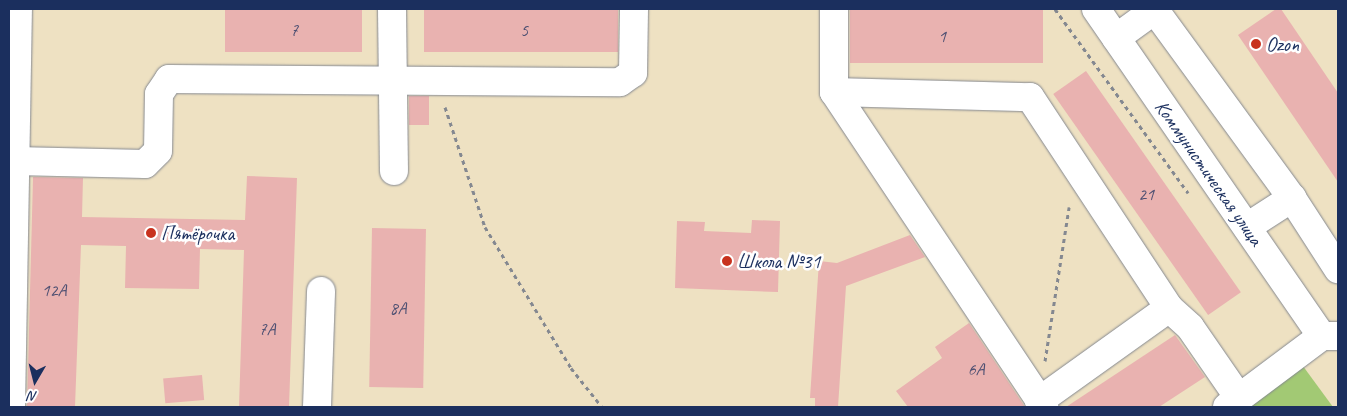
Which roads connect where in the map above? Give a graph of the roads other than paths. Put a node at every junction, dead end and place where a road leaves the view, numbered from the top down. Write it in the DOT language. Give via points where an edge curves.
graph roads {
  1 [pos="18,9"];
  2 [pos="392,9"];
  3 [pos="634,9"];
  4 [pos="834,9"];
  5 [pos="1096,9"];
  6 [pos="1155,9"];
  7 [pos="1116,38"];
  8 [pos="393,79"];
  9 [pos="834,92"];
  10 [pos="15,161"];
  11 [pos="394,171"];
  12 [pos="12,197"];
  13 [pos="1292,198"];
  14 [pos="1247,227"];
  15 [pos="1338,269"];
  16 [pos="321,291"];
  17 [pos="11,305"];
  18 [pos="1169,308"];
  19 [pos="1330,336"];
  20 [pos="1233,403"];
  21 [pos="1042,404"];
  22 [pos="11,407"];
  23 [pos="317,407"];
  1 -- 10 [label="street"];
  2 -- 8 [label="street"];
  3 -- 8 [label="street" via="633,73 620,82"];
  4 -- 9 [label="street"];
  5 -- 7 [label="street, Коммунистическая улица"];
  6 -- 7 [label="street"];
  6 -- 13 [label="street"];
  7 -- 14 [label="street, Коммунистическая улица"];
  8 -- 10 [label="street" via="169,78 159,94 158,151 145,164"];
  8 -- 11 [label="street"];
  9 -- 18 [label="street" via="1030,97"];
  9 -- 21 [label="street"];
  10 -- 12 [label="street"];
  12 -- 17 [label="street"];
  13 -- 14 [label="street"];
  13 -- 15 [label="street"];
  14 -- 19 [label="street, Коммунистическая улица"];
  16 -- 23 [label="street"];
  17 -- 22 [label="street"];
  18 -- 20 [label="street" via="1190,327"];
  18 -- 21 [label="street"];
  19 -- 20 [label="street"];
}
